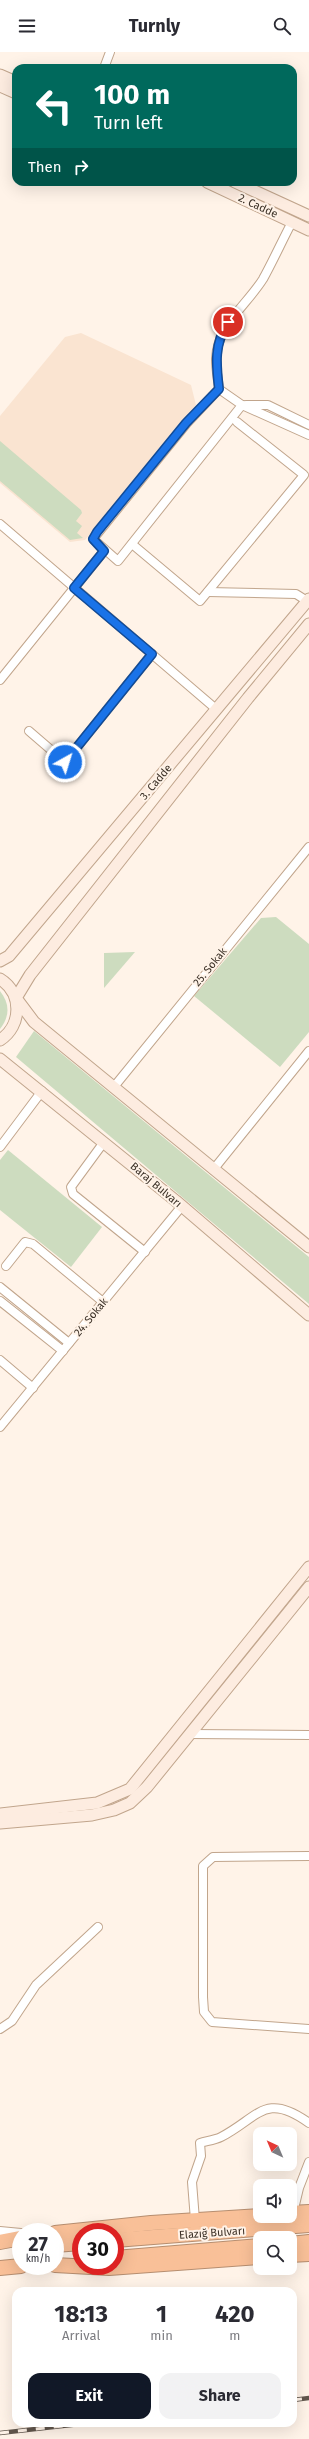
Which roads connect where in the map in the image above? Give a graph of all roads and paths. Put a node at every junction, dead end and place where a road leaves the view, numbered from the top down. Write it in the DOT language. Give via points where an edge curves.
graph roads {
  1 [pos="110,52"];
  2 [pos="106,64"];
  3 [pos="0,74"];
  4 [pos="12,80"];
  5 [pos="0,86"];
  6 [pos="12,91"];
  7 [pos="216,186"];
  8 [pos="244,186"];
  9 [pos="309,216"];
  10 [pos="292,222"];
  11 [pos="309,230"];
  12 [pos="219,389"];
  13 [pos="242,406"];
  14 [pos="237,422"];
  15 [pos="309,425"];
  16 [pos="309,435"];
  17 [pos="0,524"];
  18 [pos="132,544"];
  19 [pos="104,551"];
  20 [pos="74,588"];
  21 [pos="208,592"];
  22 [pos="308,600"];
  23 [pos="309,624"];
  24 [pos="152,654"];
  25 [pos="0,680"];
  26 [pos="216,709"];
  27 [pos="28,731"];
  28 [pos="309,846"];
  29 [pos="0,961"];
  30 [pos="0,978"];
  31 [pos="16,998"];
  32 [pos="0,1040"];
  33 [pos="309,1051"];
  34 [pos="0,1059"];
  35 [pos="113,1088"];
  36 [pos="42,1091"];
  37 [pos="104,1142"];
  38 [pos="0,1147"];
  39 [pos="213,1170"];
  40 [pos="182,1206"];
  41 [pos="309,1247"];
  42 [pos="145,1252"];
  43 [pos="6,1266"];
  44 [pos="0,1287"];
  45 [pos="0,1301"];
  46 [pos="104,1302"];
  47 [pos="309,1315"];
  48 [pos="69,1343"];
  49 [pos="63,1351"];
  50 [pos="0,1360"];
  51 [pos="33,1388"];
  52 [pos="0,1427"];
  53 [pos="309,1567"];
  54 [pos="309,1587"];
  55 [pos="191,1734"];
  56 [pos="309,1735"];
  57 [pos="0,1814"];
  58 [pos="0,1823"];
  59 [pos="309,1856"];
  60 [pos="98,1927"];
  61 [pos="0,2029"];
  62 [pos="309,2029"];
  63 [pos="309,2123"];
  64 [pos="309,2162"];
  65 [pos="297,2195"];
  66 [pos="309,2212"];
  67 [pos="297,2213"];
  68 [pos="253,2216"];
  69 [pos="195,2220"];
  70 [pos="309,2225"];
  71 [pos="0,2231"];
  72 [pos="12,2232"];
  73 [pos="64,2232"];
  74 [pos="124,2239"];
  75 [pos="12,2240"];
  76 [pos="0,2242"];
  77 [pos="309,2242"];
  78 [pos="297,2243"];
  79 [pos="253,2247"];
  80 [pos="12,2248"];
  81 [pos="0,2249"];
  82 [pos="309,2254"];
  83 [pos="297,2255"];
  84 [pos="124,2257"];
  85 [pos="253,2258"];
  86 [pos="64,2265"];
  87 [pos="12,2267"];
  88 [pos="0,2268"];
  1 -- 2 [label="street"];
  3 -- 4 [label="main road"];
  5 -- 6 [label="main road"];
  7 -- 10 [label="main road, 2. Cadde"];
  8 -- 9 [label="main road, 2. Cadde"];
  10 -- 11 [label="main road, 2. Cadde"];
  10 -- 12 [label="street" via="263,279 247,302 228,322 221,336 216,360"];
  12 -- 13 [label="street"];
  12 -- 19 [label="street" via="186,423 97,532 93,539"];
  13 -- 15 [label="street" via="268,405"];
  13 -- 16 [label="street"];
  13 -- 18 [label="street"];
  14 -- 21 [label="street" via="304,475"];
  17 -- 20 [label="street"];
  18 -- 19 [label="street" via="118,561"];
  18 -- 21 [label="street" via="200,601"];
  19 -- 20 [label="street"];
  20 -- 24 [label="street"];
  20 -- 25 [label="street"];
  21 -- 22 [label="street" via="296,594"];
  22 -- 26 [label="main road, 3. Cadde"];
  23 -- 31 [label="main road, 3. Cadde" via="34,968"];
  24 -- 26 [label="street"];
  24 -- 27 [label="street" via="65,762"];
  26 -- 29 [label="main road, 3. Cadde" via="14,950"];
  28 -- 35 [label="street, 25. Sokak"];
  30 -- 31 [label="main road"];
  31 -- 32 [label="main road" via="16,1021"];
  31 -- 35 [label="main road" via="34,1022"];
  33 -- 39 [label="street"];
  34 -- 36 [label="main road, Baraj Bulvarı"];
  35 -- 39 [label="main road"];
  36 -- 37 [label="main road, Baraj Bulvarı"];
  36 -- 38 [label="street"];
  37 -- 40 [label="main road, Baraj Bulvarı"];
  37 -- 42 [label="street" via="71,1187 73,1194"];
  39 -- 41 [label="main road"];
  40 -- 42 [label="street, 24. Sokak"];
  40 -- 47 [label="main road, Baraj Bulvarı"];
  42 -- 46 [label="street, 24. Sokak"];
  43 -- 46 [label="street" via="25,1242 33,1244"];
  44 -- 48 [label="street"];
  45 -- 49 [label="street"];
  46 -- 48 [label="street, 24. Sokak"];
  48 -- 49 [label="street, 24. Sokak"];
  49 -- 51 [label="street, 24. Sokak"];
  50 -- 51 [label="street"];
  51 -- 52 [label="street, 24. Sokak"];
  53 -- 57 [label="main road" via="130,1789 97,1803"];
  54 -- 55 [label="main road"];
  55 -- 56 [label="street"];
  55 -- 58 [label="main road" via="147,1787 130,1803 92,1815"];
  59 -- 62 [label="street" via="213,1857 206,1862 203,1866 203,1997 204,2012 212,2022"];
  60 -- 61 [label="street" via="36,1985 12,2021"];
  63 -- 69 [label="street" via="276,2108 267,2108 221,2137 200,2143 201,2156 192,2182"];
  64 -- 65 [label="street"];
  66 -- 67 [label="highway"];
  68 -- 69 [label="highway"];
  69 -- 73 [label="highway"];
  70 -- 74 [label="highway, Elazığ Bulvarı"];
  71 -- 72 [label="street"];
  75 -- 76 [label="highway"];
  77 -- 78 [label="highway"];
  79 -- 84 [label="highway, Elazığ Bulvarı"];
  80 -- 81 [label="highway"];
  82 -- 83 [label="highway"];
  85 -- 86 [label="highway" via="109,2268"];
  87 -- 88 [label="highway"];
}
